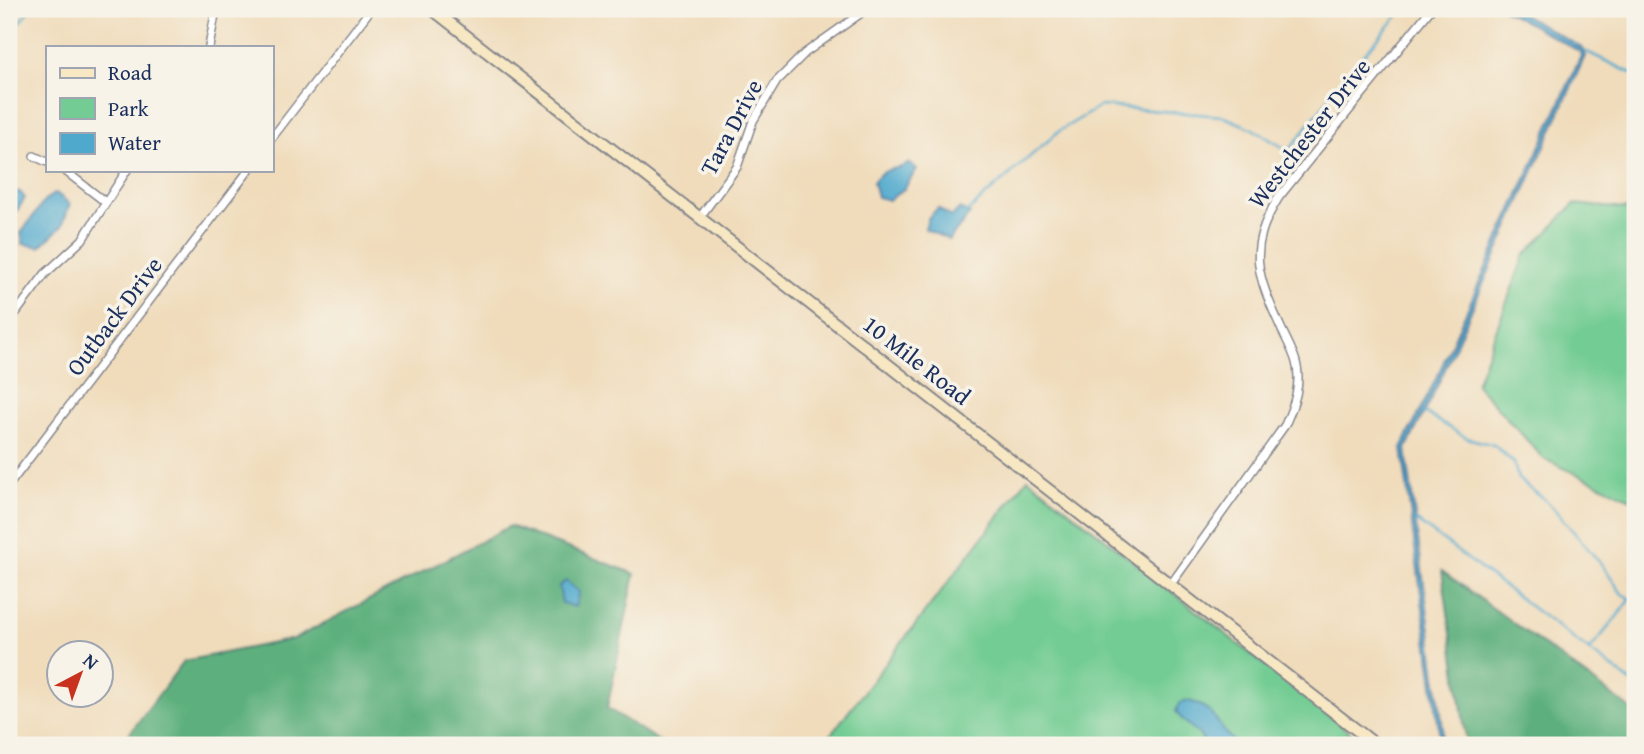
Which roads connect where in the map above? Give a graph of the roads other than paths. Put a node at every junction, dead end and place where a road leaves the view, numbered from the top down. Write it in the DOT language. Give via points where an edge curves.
graph roads {
  1 [pos="216,9"];
  2 [pos="371,9"];
  3 [pos="432,9"];
  4 [pos="867,9"];
  5 [pos="1431,9"];
  6 [pos="209,46"];
  7 [pos="273,136"];
  8 [pos="34,156"];
  9 [pos="46,162"];
  10 [pos="67,172"];
  11 [pos="126,172"];
  12 [pos="247,172"];
  13 [pos="104,201"];
  14 [pos="700,217"];
  15 [pos="9,322"];
  16 [pos="9,485"];
  17 [pos="1171,584"];
  18 [pos="1376,745"];
  1 -- 6 [label="street"];
  2 -- 7 [label="street"];
  3 -- 14 [label="main road, 10 Mile Road"];
  4 -- 14 [label="street, Tara Drive" via="805,53 777,81 753,121 737,167"];
  5 -- 17 [label="street, Westchester Drive" via="1262,224 1257,261 1265,294 1297,363 1297,398 1285,425"];
  8 -- 9 [label="street"];
  10 -- 13 [label="street"];
  11 -- 13 [label="street"];
  12 -- 16 [label="street, Outback Drive"];
  13 -- 15 [label="street" via="82,240 45,274"];
  14 -- 17 [label="main road, 10 Mile Road"];
  17 -- 18 [label="main road, 10 Mile Road"];
}
